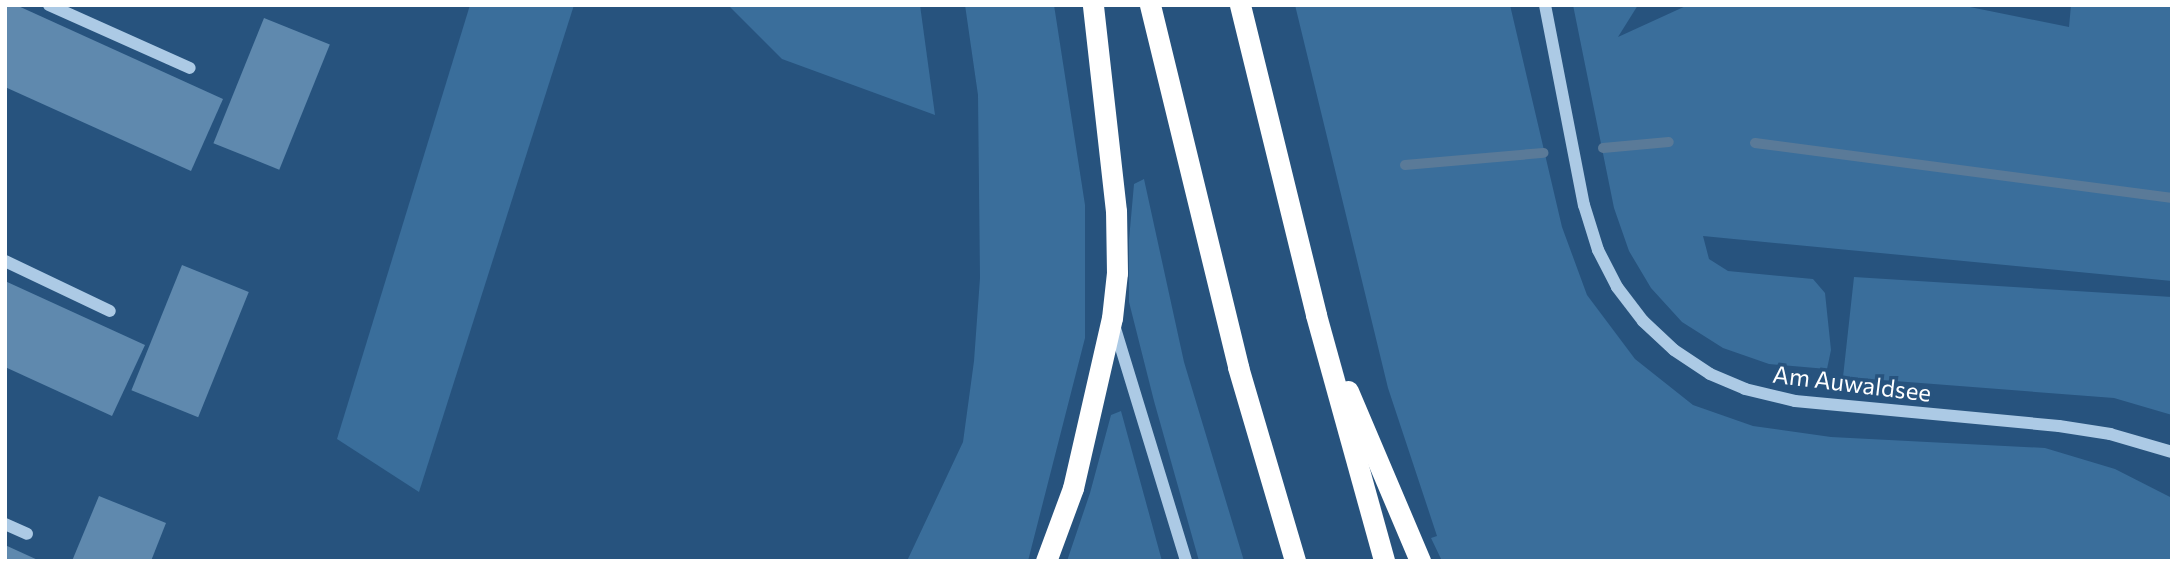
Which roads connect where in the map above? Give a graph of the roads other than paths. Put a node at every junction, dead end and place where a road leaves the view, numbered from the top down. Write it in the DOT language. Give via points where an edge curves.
graph roads {
  1 [pos="49,5"];
  2 [pos="1093,5"];
  3 [pos="1150,5"];
  4 [pos="1240,5"];
  5 [pos="1545,5"];
  6 [pos="190,68"];
  7 [pos="5,261"];
  8 [pos="110,311"];
  9 [pos="1316,315"];
  10 [pos="1112,318"];
  11 [pos="2158,446"];
  12 [pos="2172,452"];
  13 [pos="2172,458"];
  14 [pos="5,524"];
  15 [pos="27,534"];
  16 [pos="1046,561"];
  17 [pos="1186,561"];
  18 [pos="1295,561"];
  19 [pos="1384,561"];
  20 [pos="1420,561"];
  1 -- 6 [label="street"];
  2 -- 10 [label="highway" via="1115,211 1117,273"];
  3 -- 18 [label="highway" via="1238,367"];
  4 -- 9 [label="highway"];
  5 -- 11 [label="street, Am Auwaldsee" via="1584,205 1598,250 1617,287 1643,321 1674,350 1710,374 1745,389 1795,401 2059,426"];
  7 -- 8 [label="street"];
  9 -- 19 [label="highway"];
  9 -- 20 [label="highway"];
  10 -- 16 [label="highway" via="1073,488"];
  10 -- 17 [label="street"];
  11 -- 12 [label="street, Am Auwaldsee"];
  11 -- 13 [label="street, Am Auwaldsee"];
  14 -- 15 [label="street"];
}
